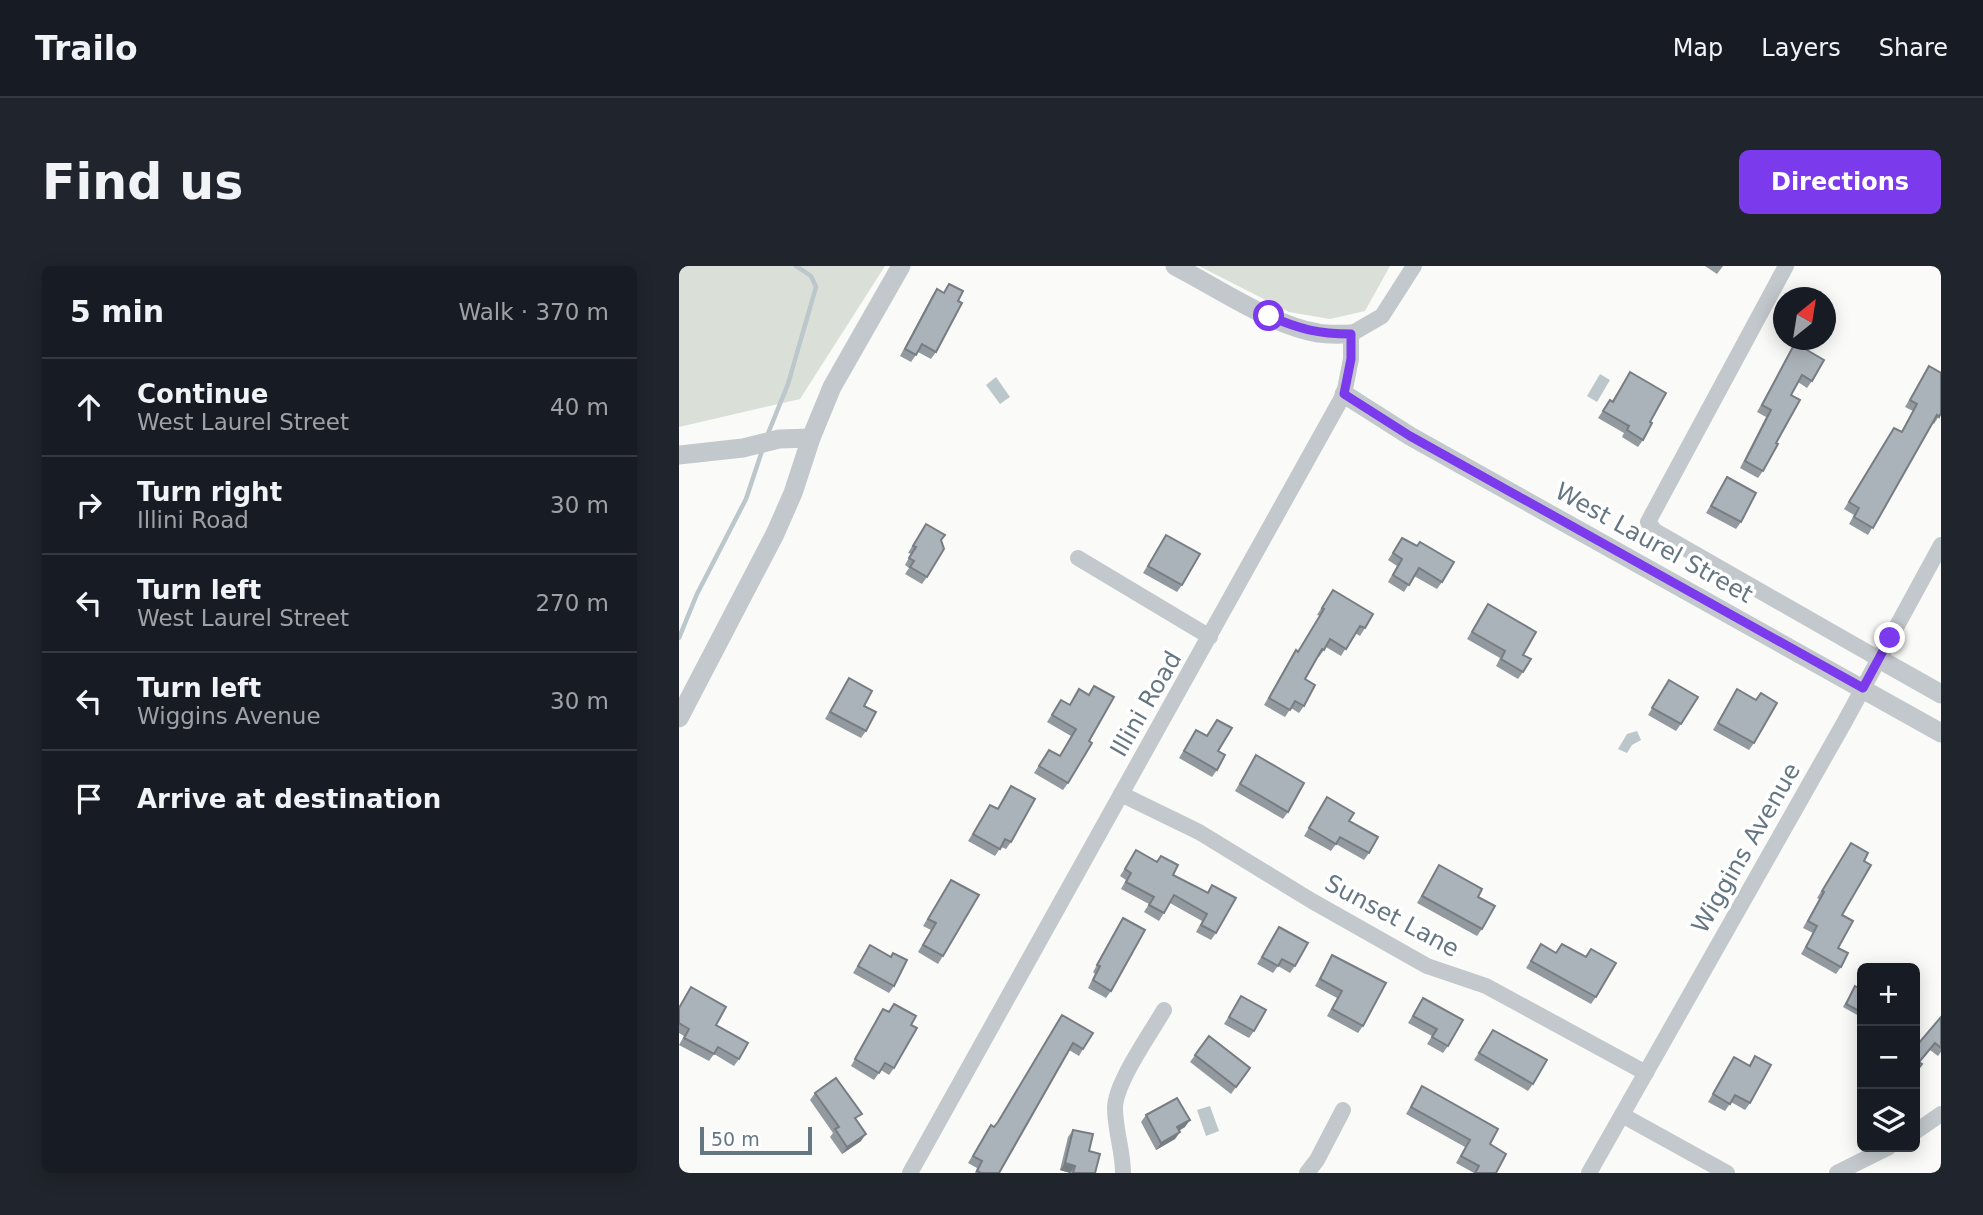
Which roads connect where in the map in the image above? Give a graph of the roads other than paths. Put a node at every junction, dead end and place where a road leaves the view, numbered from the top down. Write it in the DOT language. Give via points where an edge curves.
graph roads {
  1 [pos="901,266"];
  2 [pos="1175,266"];
  3 [pos="1414,266"];
  4 [pos="1786,266"];
  5 [pos="1351,334"];
  6 [pos="1344,394"];
  7 [pos="811,438"];
  8 [pos="679,455"];
  9 [pos="1941,545"];
  10 [pos="1078,558"];
  11 [pos="1210,637"];
  12 [pos="1879,659"];
  13 [pos="1863,688"];
  14 [pos="1941,694"];
  15 [pos="679,718"];
  16 [pos="1941,733"];
  17 [pos="1121,794"];
  18 [pos="1164,1010"];
  19 [pos="1646,1073"];
  20 [pos="1343,1110"];
  21 [pos="1941,1114"];
  22 [pos="1622,1115"];
  23 [pos="1920,1129"];
  24 [pos="1879,1152"];
  25 [pos="910,1173"];
  26 [pos="1123,1173"];
  27 [pos="1307,1173"];
  28 [pos="1589,1173"];
  29 [pos="1727,1173"];
  30 [pos="1837,1173"];
  1 -- 7 [label="street" via="832,387"];
  2 -- 5 [label="street" via="1300,329"];
  3 -- 5 [label="street" via="1382,316"];
  4 -- 12 [label="street, West Laurel Street" via="1648,522 1655,531"];
  5 -- 6 [label="street, Illini Road"];
  6 -- 11 [label="street, Illini Road"];
  6 -- 13 [label="street, West Laurel Street" via="1410,436"];
  7 -- 8 [label="street"];
  7 -- 15 [label="street" via="775,534"];
  9 -- 12 [label="street, Wiggins Avenue"];
  10 -- 11 [label="street"];
  11 -- 17 [label="street, Illini Road"];
  12 -- 13 [label="street, Wiggins Avenue"];
  12 -- 14 [label="street, West Laurel Street"];
  13 -- 16 [label="street, West Laurel Street"];
  13 -- 19 [label="street, Wiggins Avenue"];
  17 -- 19 [label="street, Sunset Lane" via="1199,832 1427,966 1486,986"];
  17 -- 25 [label="street, Illini Road"];
  18 -- 26 [label="street" via="1118,1089 1114,1105"];
  19 -- 22 [label="street, Wiggins Avenue"];
  20 -- 27 [label="street"];
  21 -- 23 [label="street"];
  22 -- 28 [label="street, Wiggins Avenue"];
  22 -- 29 [label="street"];
  24 -- 30 [label="street"];
}
